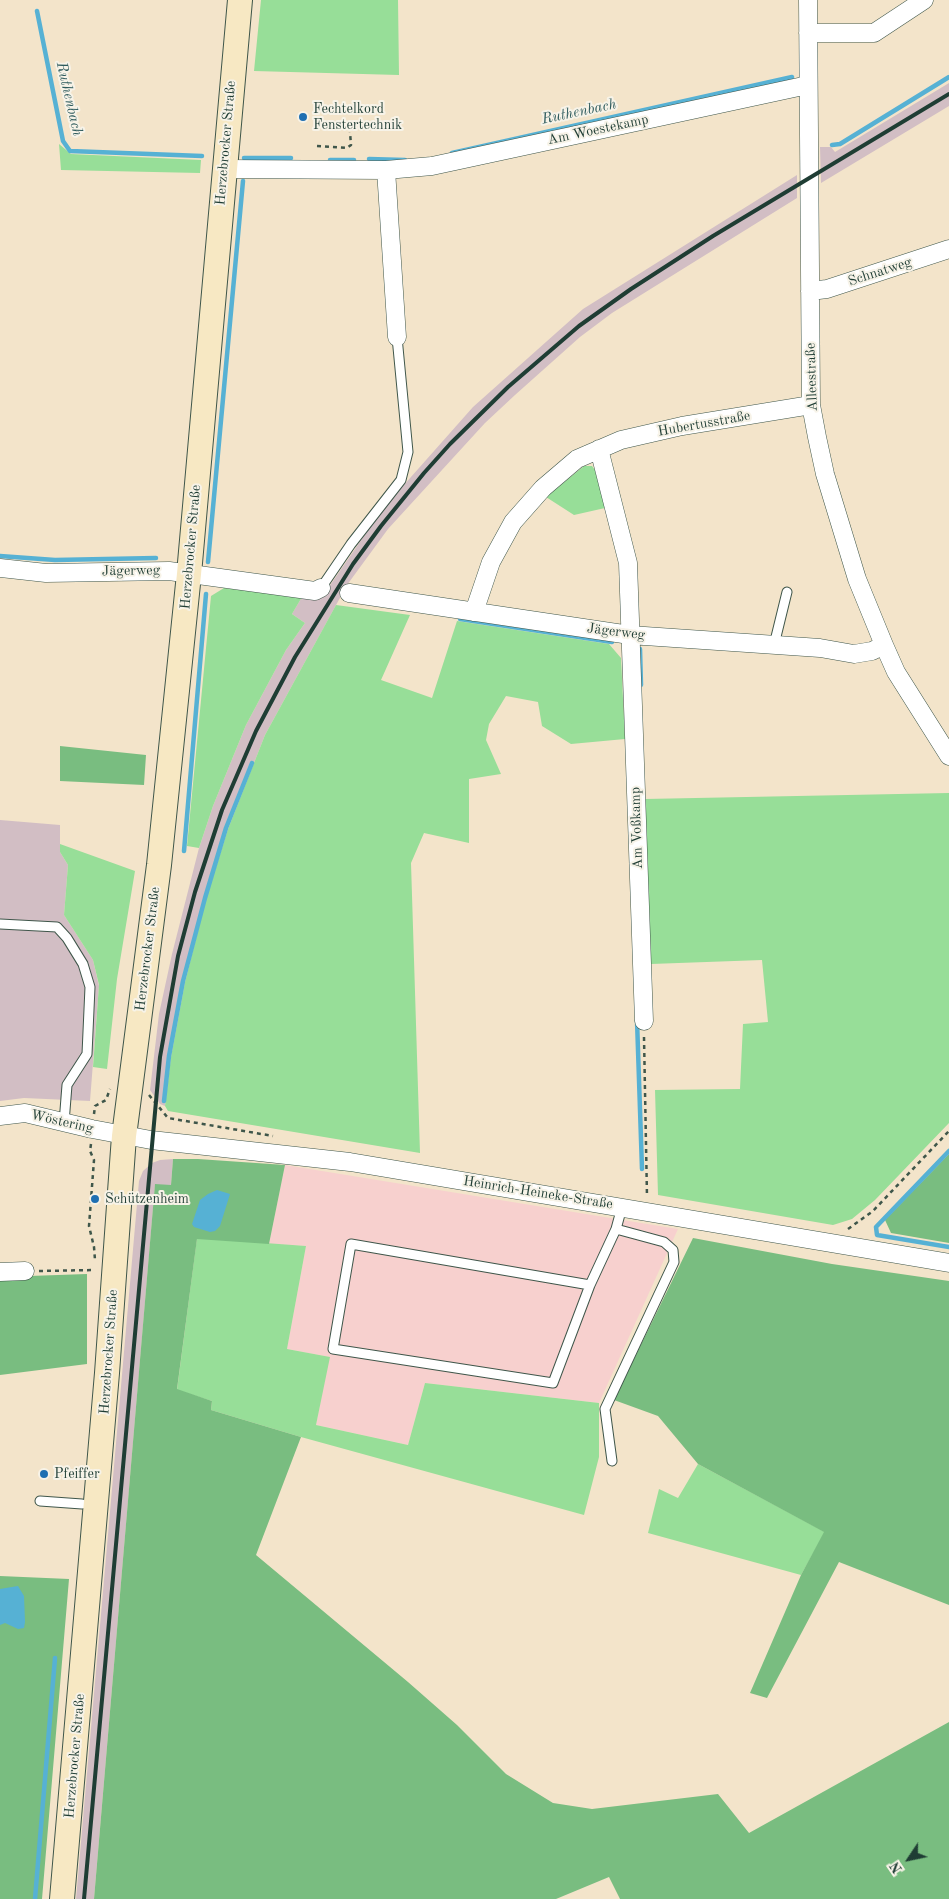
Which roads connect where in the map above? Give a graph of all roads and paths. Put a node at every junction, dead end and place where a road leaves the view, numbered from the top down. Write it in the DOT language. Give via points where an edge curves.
graph roads {
  1 [pos="240,0"];
  2 [pos="808,0"];
  3 [pos="924,0"];
  4 [pos="808,33"];
  5 [pos="808,85"];
  6 [pos="350,132"];
  7 [pos="317,146"];
  8 [pos="224,169"];
  9 [pos="386,170"];
  10 [pos="949,249"];
  11 [pos="810,291"];
  12 [pos="397,338"];
  13 [pos="811,405"];
  14 [pos="599,449"];
  15 [pos="0,568"];
  16 [pos="189,574"];
  17 [pos="321,588"];
  18 [pos="787,592"];
  19 [pos="349,593"];
  20 [pos="474,612"];
  21 [pos="630,635"];
  22 [pos="774,645"];
  23 [pos="884,645"];
  24 [pos="949,756"];
  25 [pos="0,924"];
  26 [pos="644,1021"];
  27 [pos="130,1091"];
  28 [pos="0,1116"];
  29 [pos="64,1123"];
  30 [pos="92,1129"];
  31 [pos="949,1131"];
  32 [pos="124,1136"];
  33 [pos="622,1207"];
  34 [pos="647,1211"];
  35 [pos="616,1229"];
  36 [pos="843,1230"];
  37 [pos="949,1263"];
  38 [pos="95,1270"];
  39 [pos="26,1271"];
  40 [pos="0,1272"];
  41 [pos="590,1285"];
  42 [pos="612,1461"];
  43 [pos="40,1501"];
  44 [pos="82,1504"];
  45 [pos="62,1899"];
  1 -- 8 [label="main road, Herzebrocker Straße"];
  2 -- 4 [label="street, Alleestraße"];
  3 -- 4 [label="street" via="874,33"];
  4 -- 5 [label="street, Alleestraße"];
  5 -- 9 [label="street, Am Woestekamp" via="432,166"];
  5 -- 11 [label="street, Alleestraße"];
  6 -- 7 [label="path" via="351,145 347,148"];
  8 -- 9 [label="street, Am Woestekamp"];
  8 -- 16 [label="main road, Herzebrocker Straße"];
  9 -- 12 [label="street"];
  10 -- 11 [label="street, Schnatweg" via="827,289"];
  11 -- 13 [label="street, Alleestraße"];
  12 -- 17 [label="lane" via="408,452 401,480"];
  13 -- 14 [label="street, Hubertusstraße" via="682,426 621,440"];
  13 -- 23 [label="street, Alleestraße" via="825,474 842,534"];
  14 -- 20 [label="street, Hubertusstraße" via="577,460 543,488 514,522 491,562"];
  14 -- 21 [label="street" via="628,563"];
  15 -- 16 [label="street, Jägerweg" via="46,573 169,571"];
  16 -- 17 [label="street, Jägerweg" via="315,591"];
  16 -- 27 [label="main road, Herzebrocker Straße" via="159,865"];
  18 -- 22 [label="lane"];
  19 -- 20 [label="street, Jägerweg"];
  20 -- 21 [label="street, Jägerweg"];
  21 -- 22 [label="street, Jägerweg"];
  21 -- 26 [label="street, Am Voßkamp"];
  22 -- 23 [label="street, Jägerweg" via="854,654"];
  23 -- 24 [label="street, Alleestraße" via="896,672"];
  25 -- 29 [label="lane" via="57,927 83,964 90,988 87,1054 67,1086"];
  26 -- 34 [label="path"];
  27 -- 30 [label="path" via="109,1089 106,1100 95,1106"];
  27 -- 32 [label="main road, Herzebrocker Straße"];
  28 -- 29 [label="street, Wöstering" via="25,1114"];
  29 -- 30 [label="street, Wöstering"];
  30 -- 32 [label="street, Wöstering"];
  31 -- 36 [label="path" via="873,1210"];
  32 -- 33 [label="street, Heinrich-Heineke-Straße" via="350,1162"];
  32 -- 45 [label="main road, Herzebrocker Straße" via="108,1373"];
  33 -- 34 [label="street, Heinrich-Heineke-Straße"];
  33 -- 35 [label="lane"];
  34 -- 37 [label="street, Heinrich-Heineke-Straße"];
  35 -- 41 [label="lane"];
  35 -- 42 [label="lane" via="664,1242 673,1250 674,1262 605,1408"];
  38 -- 39 [label="path"];
  39 -- 40 [label="street"];
  41 -- 41 [label="lane" via="553,1383 333,1349 352,1244"];
  43 -- 44 [label="lane"];
}
